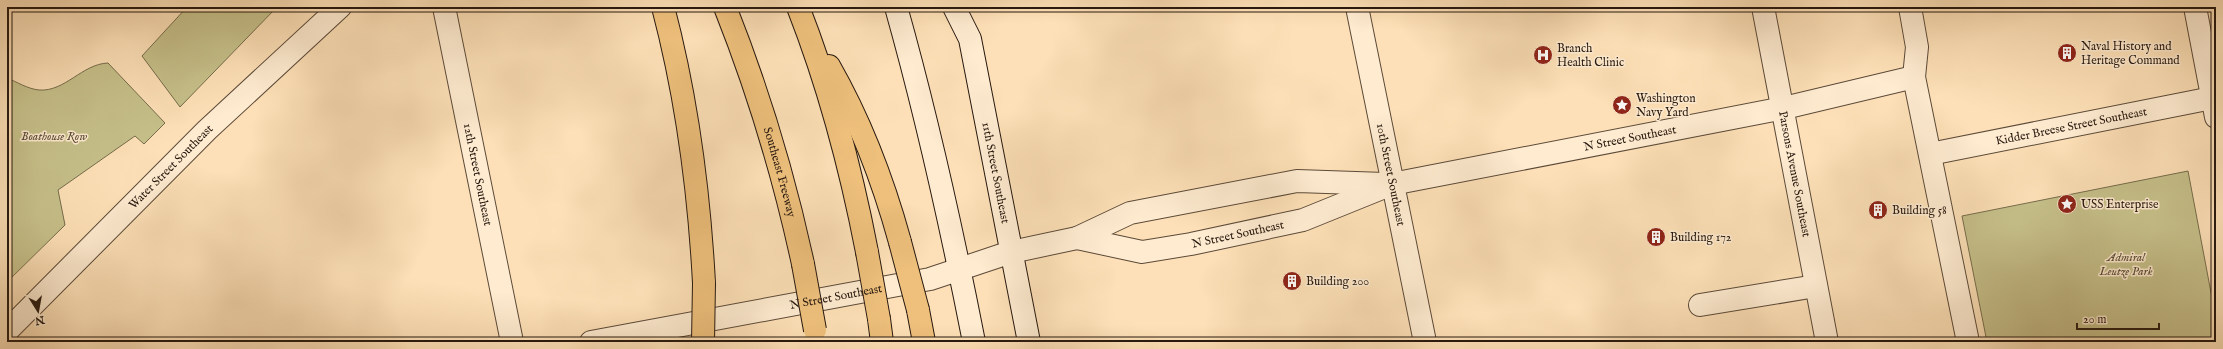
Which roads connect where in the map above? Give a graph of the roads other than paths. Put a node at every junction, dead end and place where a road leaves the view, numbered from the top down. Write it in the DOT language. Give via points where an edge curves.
graph roads {
  1 [pos="340,7"];
  2 [pos="444,7"];
  3 [pos="663,7"];
  4 [pos="724,7"];
  5 [pos="896,7"];
  6 [pos="954,7"];
  7 [pos="972,7"];
  8 [pos="1357,7"];
  9 [pos="1763,7"];
  10 [pos="1910,7"];
  11 [pos="2195,7"];
  12 [pos="800,13"];
  13 [pos="970,39"];
  14 [pos="1914,77"];
  15 [pos="1784,108"];
  16 [pos="2214,108"];
  17 [pos="1930,154"];
  18 [pos="1392,184"];
  19 [pos="1077,238"];
  20 [pos="1011,252"];
  21 [pos="960,269"];
  22 [pos="1816,286"];
  23 [pos="1700,305"];
  24 [pos="7,331"];
  25 [pos="816,336"];
  26 [pos="512,342"];
  27 [pos="591,342"];
  28 [pos="703,342"];
  29 [pos="882,342"];
  30 [pos="924,342"];
  31 [pos="974,342"];
  32 [pos="1029,342"];
  33 [pos="1425,342"];
  34 [pos="1826,342"];
  35 [pos="1968,342"];
  1 -- 24 [label="street, Water Street Southeast" via="207,130"];
  2 -- 26 [label="street, 12th Street Southeast"];
  3 -- 28 [label="highway, bridge" via="694,156 704,283"];
  4 -- 25 [label="highway, Southeast Freeway, bridge" via="745,59 777,155 803,264"];
  5 -- 21 [label="street" via="913,66"];
  6 -- 13 [label="street, 11th Street Southeast"];
  7 -- 13 [label="street"];
  8 -- 18 [label="street, 10th Street Southeast"];
  9 -- 15 [label="street, Parsons Avenue Southeast"];
  10 -- 14 [label="street" via="1917,47"];
  11 -- 16 [label="street"];
  12 -- 29 [label="highway, bridge" via="838,129 859,208"];
  12 -- 30 [label="highway, bridge" via="856,117 887,196 918,310"];
  13 -- 20 [label="street, 11th Street Southeast"];
  14 -- 15 [label="street, N Street Southeast"];
  14 -- 17 [label="street"];
  15 -- 18 [label="street, N Street Southeast"];
  15 -- 22 [label="street, Parsons Avenue Southeast"];
  16 -- 17 [label="street, Kidder Breese Street Southeast"];
  17 -- 35 [label="street"];
  18 -- 19 [label="street, N Street Southeast" via="1297,181 1130,213"];
  18 -- 19 [label="street, N Street Southeast" via="1303,220 1142,252"];
  18 -- 33 [label="street, 10th Street Southeast"];
  19 -- 20 [label="street, N Street Southeast"];
  20 -- 21 [label="street, N Street Southeast"];
  20 -- 32 [label="street, 11th Street Southeast"];
  21 -- 27 [label="street, N Street Southeast" via="930,279"];
  21 -- 31 [label="street"];
  22 -- 23 [label="street"];
  22 -- 34 [label="street, Parsons Avenue Southeast"];
}
